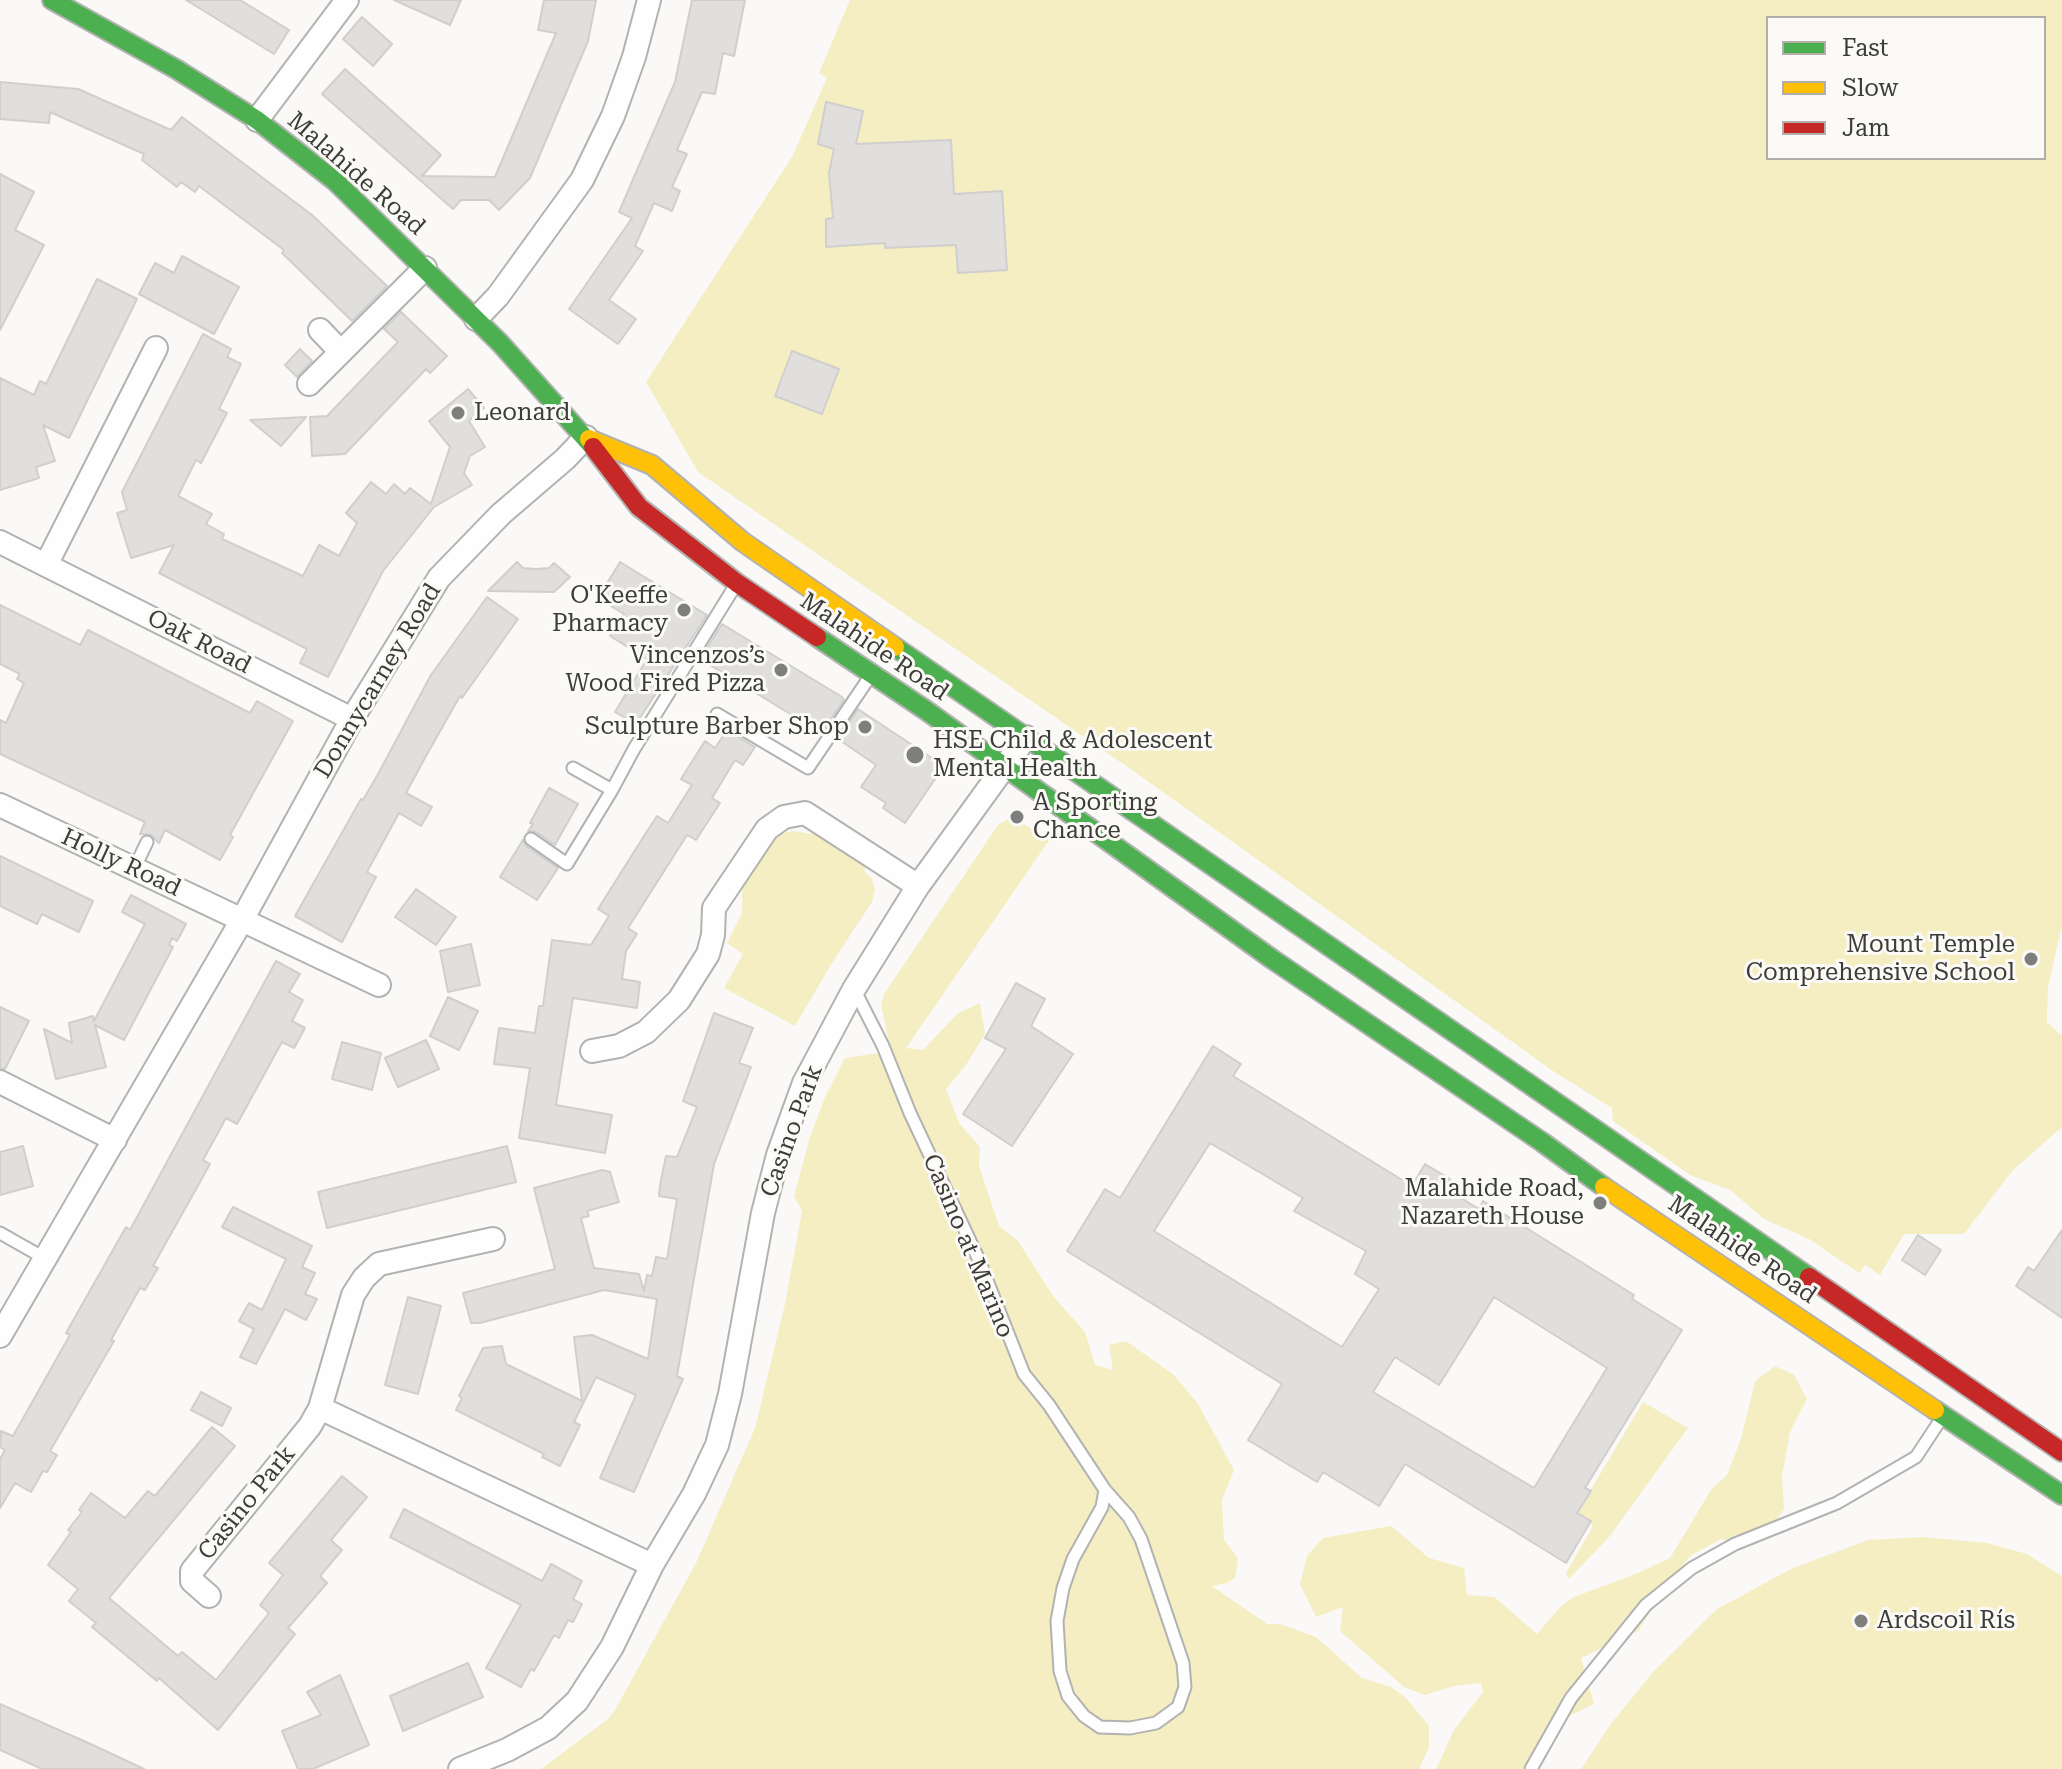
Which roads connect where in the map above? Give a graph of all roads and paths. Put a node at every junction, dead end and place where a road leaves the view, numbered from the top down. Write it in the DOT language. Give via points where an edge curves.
graph roads {
  1 [pos="347,0"];
  2 [pos="649,0"];
  3 [pos="62,2"];
  4 [pos="257,120"];
  5 [pos="425,268"];
  6 [pos="476,319"];
  7 [pos="320,330"];
  8 [pos="156,348"];
  9 [pos="341,352"];
  10 [pos="309,384"];
  11 [pos="586,437"];
  12 [pos="0,542"];
  13 [pos="46,565"];
  14 [pos="737,583"];
  15 [pos="872,674"];
  16 [pos="717,714"];
  17 [pos="352,719"];
  18 [pos="1026,737"];
  19 [pos="1003,767"];
  20 [pos="573,768"];
  21 [pos="612,790"];
  22 [pos="0,805"];
  23 [pos="531,839"];
  24 [pos="147,842"];
  25 [pos="134,869"];
  26 [pos="918,886"];
  27 [pos="242,920"];
  28 [pos="1282,941"];
  29 [pos="379,985"];
  30 [pos="854,989"];
  31 [pos="592,1051"];
  32 [pos="0,1082"];
  33 [pos="1554,1127"];
  34 [pos="115,1140"];
  35 [pos="0,1233"];
  36 [pos="493,1239"];
  37 [pos="47,1259"];
  38 [pos="0,1336"];
  39 [pos="1936,1364"];
  40 [pos="1917,1396"];
  41 [pos="320,1408"];
  42 [pos="1944,1414"];
  43 [pos="2062,1452"];
  44 [pos="1105,1490"];
  45 [pos="2062,1495"];
  46 [pos="652,1565"];
  47 [pos="209,1596"];
  48 [pos="460,1769"];
  49 [pos="1531,1769"];
  1 -- 4 [label="street"];
  2 -- 6 [label="street" via="613,116 582,180"];
  3 -- 4 [label="main road, Malahide Road"];
  4 -- 5 [label="main road, Malahide Road" via="335,181"];
  5 -- 6 [label="main road, Malahide Road"];
  5 -- 9 [label="street"];
  6 -- 11 [label="main road, Malahide Road"];
  7 -- 9 [label="street"];
  8 -- 13 [label="street"];
  9 -- 10 [label="street"];
  11 -- 14 [label="main road, Malahide Road" via="639,507"];
  11 -- 17 [label="street, Donnycarney Road" via="439,578"];
  11 -- 18 [label="main road, Malahide Road" via="652,465 743,542"];
  12 -- 13 [label="street, Oak Road"];
  13 -- 17 [label="street, Oak Road"];
  14 -- 15 [label="main road, Malahide Road"];
  14 -- 21 [label="lane"];
  15 -- 16 [label="lane" via="808,768"];
  15 -- 19 [label="main road, Malahide Road"];
  17 -- 27 [label="street, Donnycarney Road"];
  18 -- 19 [label="street, Casino Park"];
  18 -- 28 [label="main road, Malahide Road"];
  19 -- 26 [label="street, Casino Park"];
  19 -- 28 [label="main road, Malahide Road"];
  20 -- 21 [label="lane"];
  21 -- 23 [label="lane" via="567,864"];
  22 -- 25 [label="street, Holly Road"];
  24 -- 25 [label="lane"];
  25 -- 27 [label="street, Holly Road"];
  26 -- 30 [label="street, Casino Park"];
  26 -- 31 [label="street" via="805,813 784,817 767,829 714,908 708,954 679,1000 646,1032 619,1046"];
  27 -- 29 [label="street"];
  27 -- 34 [label="street, Donnycarney Road"];
  28 -- 33 [label="main road, Malahide Road"];
  28 -- 33 [label="main road, Malahide Road"];
  30 -- 44 [label="lane, Casino at Marino" via="979,1260 1024,1374"];
  30 -- 46 [label="street, Casino Park" via="804,1083 778,1155 717,1445"];
  32 -- 34 [label="street"];
  33 -- 39 [label="main road, Malahide Road"];
  33 -- 40 [label="main road, Malahide Road" via="1609,1191"];
  34 -- 37 [label="street, Donnycarney Road"];
  35 -- 37 [label="lane"];
  36 -- 41 [label="street, Casino Park" via="379,1264 364,1278 353,1295"];
  37 -- 38 [label="street, Donnycarney Road"];
  39 -- 40 [label="main road"];
  39 -- 43 [label="main road, Malahide Road"];
  40 -- 42 [label="main road, Malahide Road"];
  41 -- 46 [label="street"];
  41 -- 47 [label="street, Casino Park" via="192,1571 192,1581"];
  42 -- 45 [label="main road, Malahide Road"];
  42 -- 49 [label="lane" via="1916,1457 1837,1503 1735,1544 1692,1568 1646,1605 1571,1698"];
  44 -- 44 [label="lane, Casino at Marino" via="1141,1539 1183,1663 1185,1687 1178,1707 1156,1723 1130,1728 1100,1727 1084,1716 1068,1696 1060,1671 1057,1621 1063,1588"];
  46 -- 48 [label="street, Casino Park" via="612,1647 577,1701 548,1728"];
}
